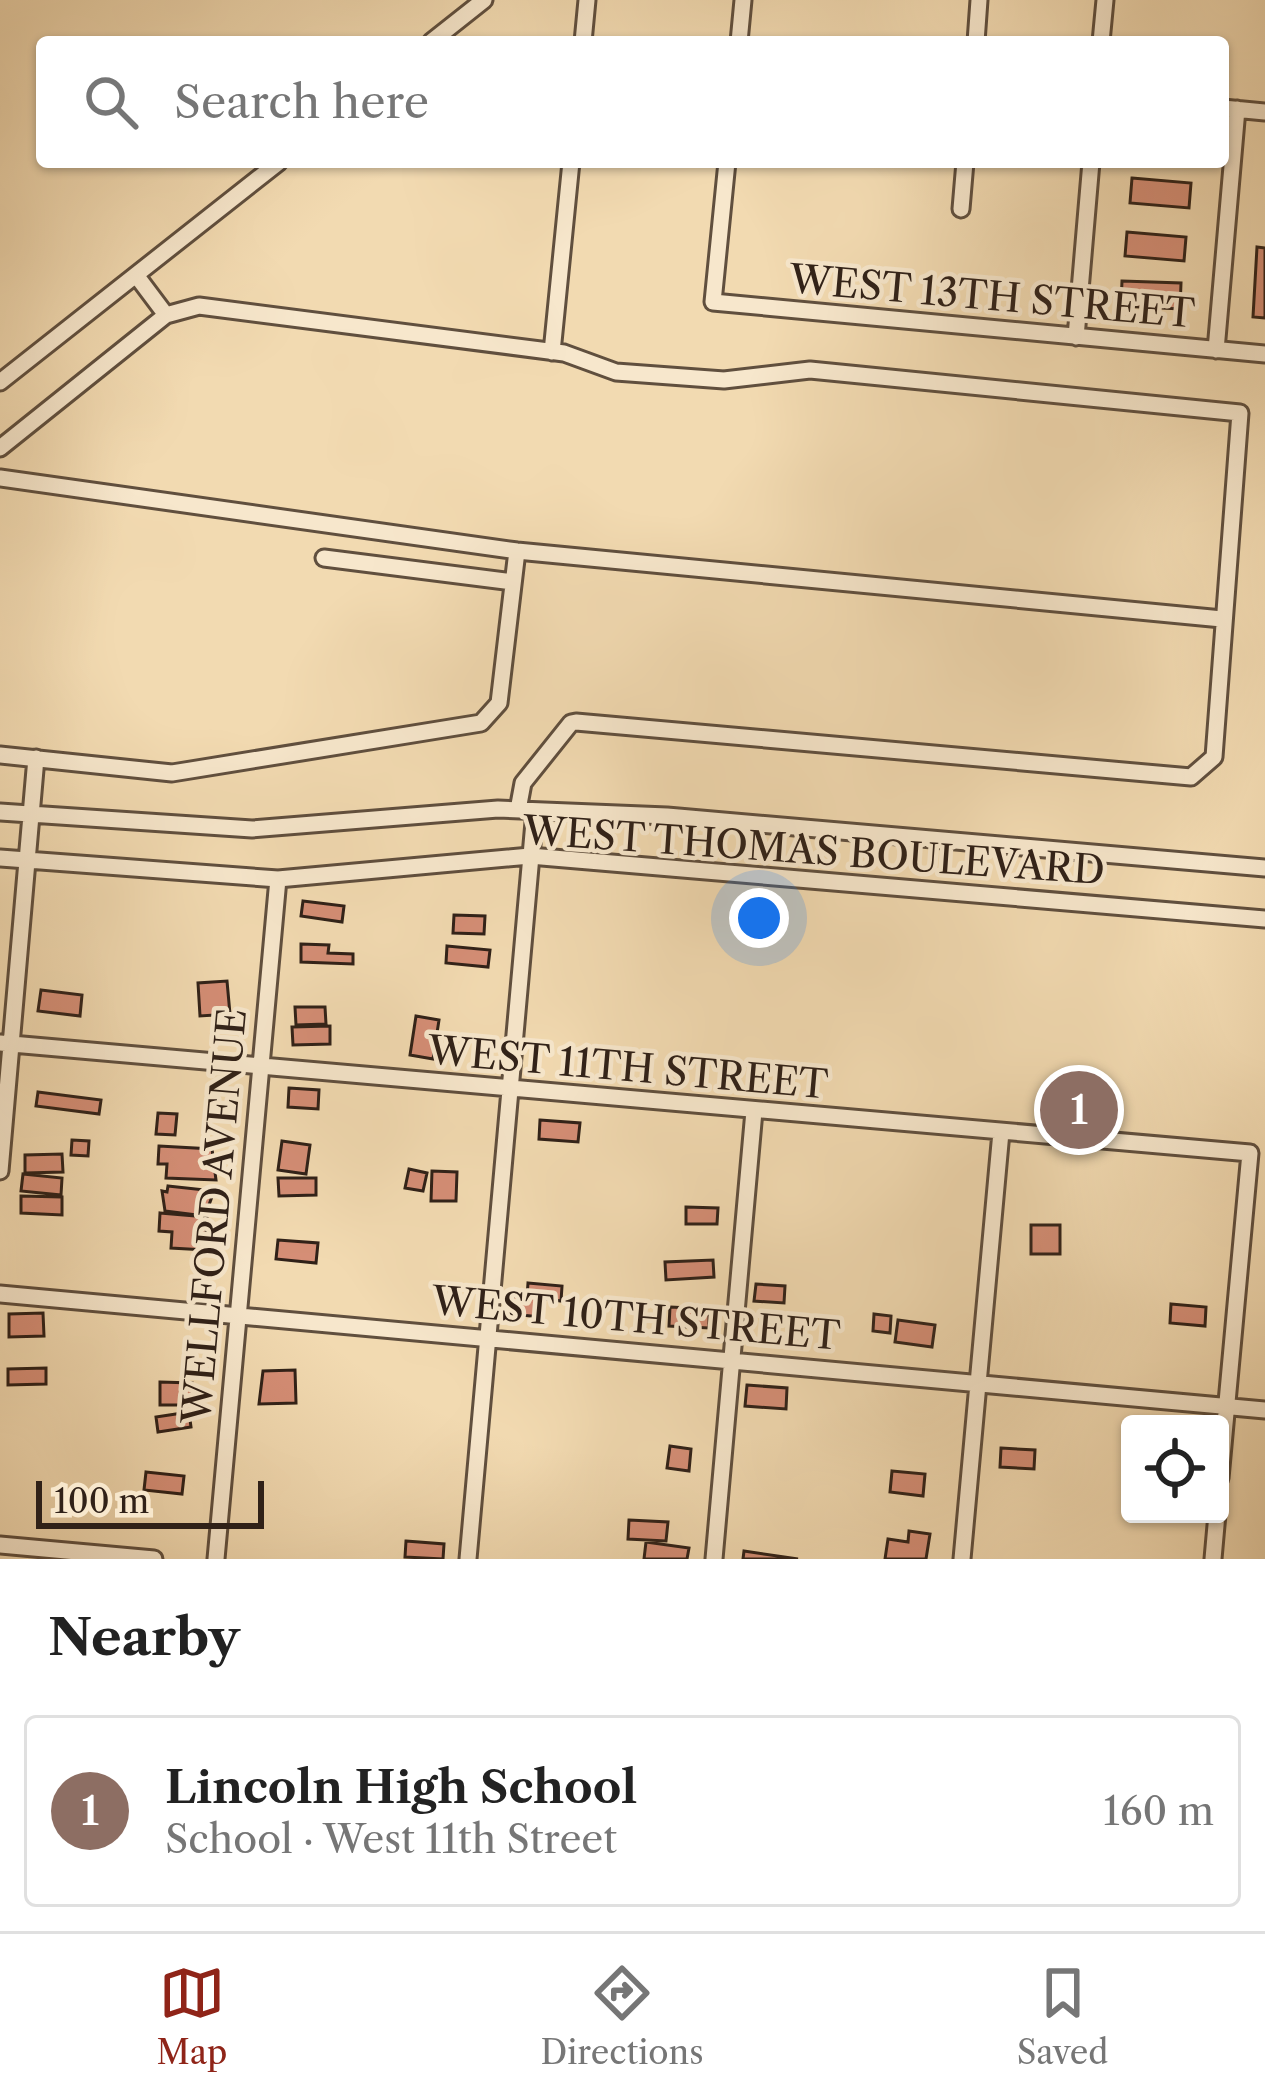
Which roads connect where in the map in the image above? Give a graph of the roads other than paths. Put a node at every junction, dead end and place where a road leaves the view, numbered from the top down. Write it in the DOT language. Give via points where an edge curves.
graph roads {
  1 [pos="484,0"];
  2 [pos="587,0"];
  3 [pos="743,0"];
  4 [pos="980,0"];
  5 [pos="1105,0"];
  6 [pos="439,36"];
  7 [pos="584,36"];
  8 [pos="740,36"];
  9 [pos="977,36"];
  10 [pos="1102,36"];
  11 [pos="1230,109"];
  12 [pos="1265,112"];
  13 [pos="271,168"];
  14 [pos="570,168"];
  15 [pos="726,168"];
  16 [pos="964,168"];
  17 [pos="1090,168"];
  18 [pos="1227,168"];
  19 [pos="961,209"];
  20 [pos="136,275"];
  21 [pos="166,315"];
  22 [pos="1076,337"];
  23 [pos="1216,350"];
  24 [pos="552,352"];
  25 [pos="1265,354"];
  26 [pos="0,382"];
  27 [pos="0,448"];
  28 [pos="0,478"];
  29 [pos="517,550"];
  30 [pos="325,558"];
  31 [pos="513,582"];
  32 [pos="1222,620"];
  33 [pos="0,754"];
  34 [pos="35,758"];
  35 [pos="526,811"];
  36 [pos="0,812"];
  37 [pos="31,814"];
  38 [pos="530,856"];
  39 [pos="0,858"];
  40 [pos="27,862"];
  41 [pos="1265,868"];
  42 [pos="278,879"];
  43 [pos="1265,919"];
  44 [pos="6,1044"];
  45 [pos="261,1067"];
  46 [pos="510,1089"];
  47 [pos="754,1112"];
  48 [pos="1001,1132"];
  49 [pos="0,1171"];
  50 [pos="0,1294"];
  51 [pos="238,1316"];
  52 [pos="488,1338"];
  53 [pos="732,1359"];
  54 [pos="978,1383"];
  55 [pos="1227,1407"];
  56 [pos="1265,1410"];
  57 [pos="1226,1415"];
  58 [pos="1216,1523"];
  59 [pos="0,1545"];
  60 [pos="154,1559"];
  61 [pos="216,1559"];
  62 [pos="468,1559"];
  63 [pos="714,1559"];
  64 [pos="962,1559"];
  65 [pos="1213,1559"];
  1 -- 6 [label="street"];
  2 -- 7 [label="street"];
  3 -- 8 [label="street"];
  4 -- 9 [label="street"];
  5 -- 10 [label="street"];
  11 -- 12 [label="street"];
  13 -- 20 [label="street"];
  14 -- 24 [label="street"];
  15 -- 22 [label="street, WEST 13TH STREET" via="713,302"];
  16 -- 19 [label="street"];
  17 -- 22 [label="street"];
  18 -- 23 [label="street"];
  20 -- 21 [label="street"];
  20 -- 26 [label="street"];
  21 -- 24 [label="street" via="199,306"];
  21 -- 27 [label="street"];
  22 -- 23 [label="street, WEST 13TH STREET"];
  23 -- 25 [label="street, WEST 13TH STREET"];
  24 -- 32 [label="street" via="616,372 724,380 810,370 1240,412"];
  28 -- 29 [label="street"];
  29 -- 31 [label="street"];
  29 -- 32 [label="street"];
  30 -- 31 [label="street"];
  31 -- 34 [label="street" via="499,703 481,723 172,773"];
  32 -- 35 [label="street" via="1214,757 1191,777 576,722 523,782"];
  33 -- 34 [label="street"];
  34 -- 37 [label="street"];
  35 -- 37 [label="street, WEST THOMAS BOULEVARD" via="252,829"];
  35 -- 38 [label="street"];
  35 -- 41 [label="street, WEST THOMAS BOULEVARD" via="668,815"];
  36 -- 37 [label="street, WEST THOMAS BOULEVARD"];
  37 -- 40 [label="street"];
  38 -- 42 [label="street, WEST THOMAS BOULEVARD"];
  38 -- 43 [label="street, WEST THOMAS BOULEVARD"];
  38 -- 46 [label="street"];
  39 -- 40 [label="street, WEST THOMAS BOULEVARD"];
  40 -- 42 [label="street, WEST THOMAS BOULEVARD"];
  40 -- 44 [label="street"];
  42 -- 45 [label="street, WELLFORD AVENUE"];
  44 -- 45 [label="street, WEST 11TH STREET"];
  44 -- 49 [label="street"];
  45 -- 46 [label="street, WEST 11TH STREET"];
  45 -- 51 [label="street, WELLFORD AVENUE"];
  46 -- 47 [label="street, WEST 11TH STREET"];
  46 -- 52 [label="street"];
  47 -- 48 [label="street, WEST 11TH STREET"];
  47 -- 53 [label="street"];
  48 -- 54 [label="street"];
  48 -- 55 [label="street, WEST 11TH STREET" via="1250,1153"];
  50 -- 51 [label="street, WEST 10TH STREET"];
  51 -- 52 [label="street, WEST 10TH STREET"];
  51 -- 61 [label="street, WELLFORD AVENUE"];
  52 -- 53 [label="street, WEST 10TH STREET"];
  52 -- 62 [label="street"];
  53 -- 54 [label="street, WEST 10TH STREET"];
  53 -- 63 [label="street"];
  54 -- 55 [label="street, WEST 10TH STREET"];
  54 -- 64 [label="street"];
  55 -- 56 [label="street, WEST 10TH STREET"];
  55 -- 57 [label="street"];
  58 -- 65 [label="street"];
  59 -- 60 [label="street"];
}
